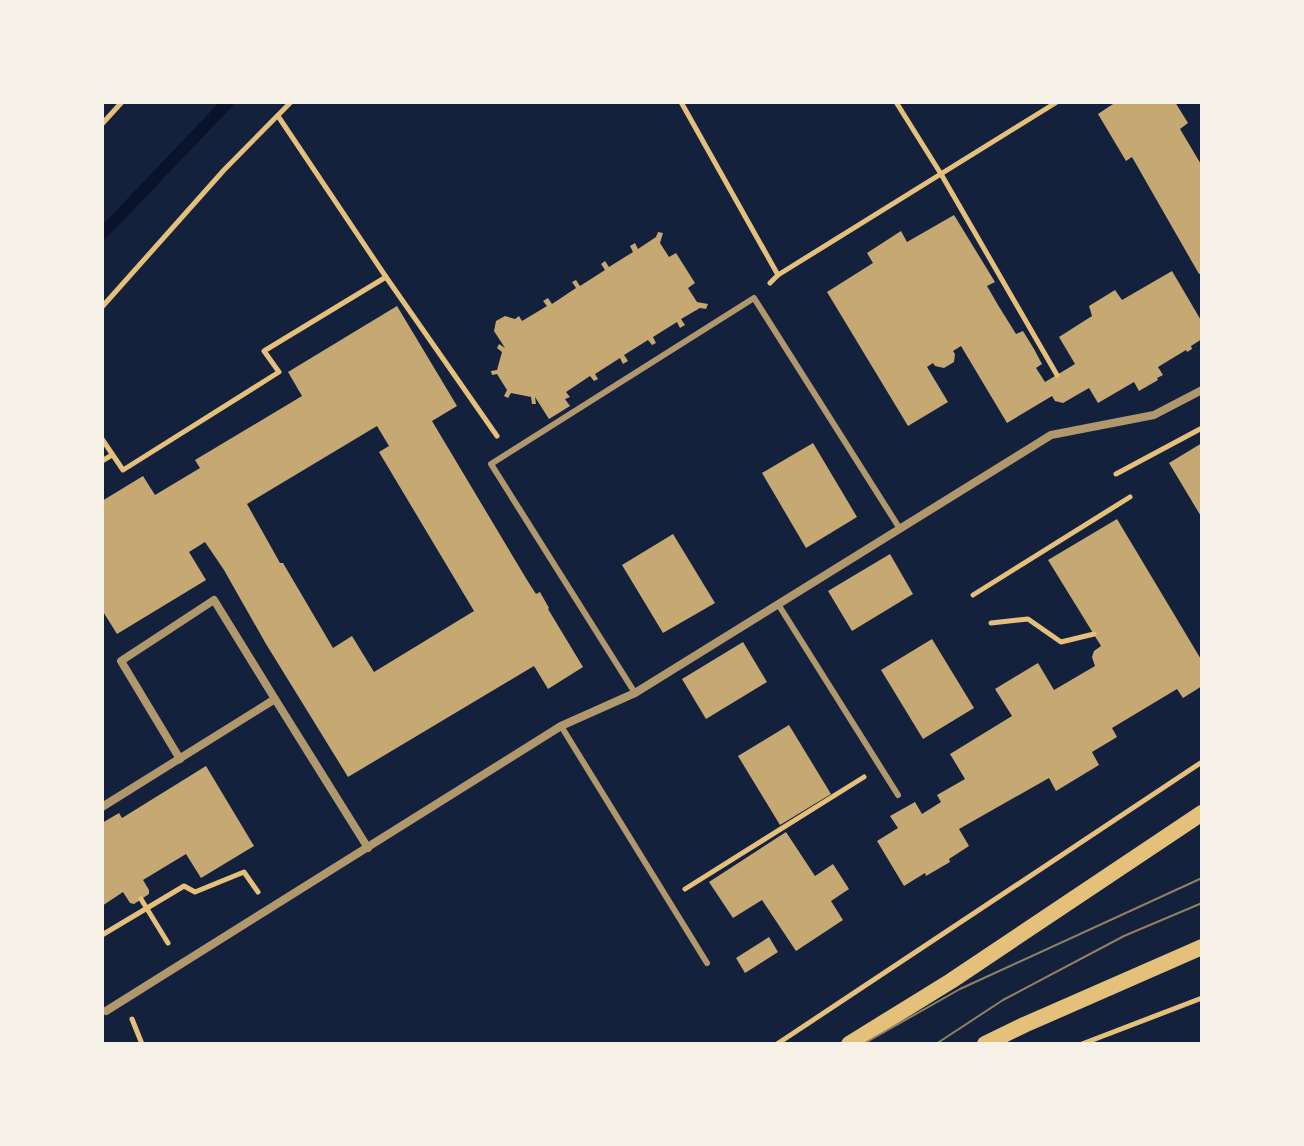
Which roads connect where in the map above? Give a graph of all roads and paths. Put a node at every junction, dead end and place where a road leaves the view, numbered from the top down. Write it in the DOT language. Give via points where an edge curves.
graph roads {
  1 [pos="122,102"];
  2 [pos="291,102"];
  3 [pos="681,102"];
  4 [pos="896,102"];
  5 [pos="1057,102"];
  6 [pos="278,116"];
  7 [pos="102,124"];
  8 [pos="941,174"];
  9 [pos="778,275"];
  10 [pos="386,277"];
  11 [pos="754,298"];
  12 [pos="102,307"];
  13 [pos="1057,375"];
  14 [pos="1202,390"];
  15 [pos="1202,428"];
  16 [pos="102,439"];
  17 [pos="509,453"];
  18 [pos="112,455"];
  19 [pos="102,461"];
  20 [pos="1116,474"];
  21 [pos="1130,497"];
  22 [pos="900,529"];
  23 [pos="973,595"];
  24 [pos="778,604"];
  25 [pos="991,623"];
  26 [pos="1094,634"];
  27 [pos="635,693"];
  28 [pos="275,699"];
  29 [pos="561,726"];
  30 [pos="180,759"];
  31 [pos="1202,762"];
  32 [pos="880,767"];
  33 [pos="898,795"];
  34 [pos="102,807"];
  35 [pos="1202,813"];
  36 [pos="368,848"];
  37 [pos="141,899"];
  38 [pos="668,900"];
  39 [pos="146,907"];
  40 [pos="269,909"];
  41 [pos="102,935"];
  42 [pos="1202,947"];
  43 [pos="707,963"];
  44 [pos="181,964"];
  45 [pos="1202,998"];
  46 [pos="106,1011"];
  47 [pos="777,1044"];
  48 [pos="849,1044"];
  49 [pos="985,1044"];
  50 [pos="1082,1044"];
  1 -- 7 [label="path"];
  2 -- 6 [label="path"];
  3 -- 9 [label="path"];
  4 -- 8 [label="path"];
  5 -- 8 [label="path"];
  6 -- 10 [label="path"];
  6 -- 12 [label="path"];
  8 -- 9 [label="path"];
  8 -- 13 [label="path"];
  9 -- 11 [label="path"];
  10 -- 17 [label="path"];
  10 -- 18 [label="path" via="264,351 279,372 123,470"];
  11 -- 17 [label="lane"];
  11 -- 22 [label="lane"];
  14 -- 22 [label="street" via="1154,415 1051,435"];
  15 -- 20 [label="path"];
  16 -- 18 [label="path"];
  17 -- 27 [label="lane" via="491,464"];
  18 -- 19 [label="path"];
  21 -- 23 [label="path"];
  22 -- 24 [label="street"];
  24 -- 27 [label="street"];
  24 -- 32 [label="lane"];
  25 -- 26 [label="path" via="1028,619 1061,642"];
  27 -- 29 [label="street"];
  28 -- 30 [label="street"];
  28 -- 30 [label="street" via="214,600 121,661"];
  28 -- 36 [label="street"];
  29 -- 36 [label="street"];
  29 -- 38 [label="lane"];
  30 -- 34 [label="street"];
  31 -- 47 [label="path"];
  32 -- 33 [label="lane"];
  32 -- 38 [label="path"];
  35 -- 48 [label="main road"];
  36 -- 40 [label="street"];
  37 -- 39 [label="path"];
  38 -- 43 [label="lane"];
  39 -- 40 [label="path" via="184,886 195,892 244,872"];
  39 -- 41 [label="path"];
  39 -- 44 [label="path"];
  40 -- 44 [label="street"];
  42 -- 49 [label="main road"];
  44 -- 46 [label="street"];
  45 -- 50 [label="path"];
}
